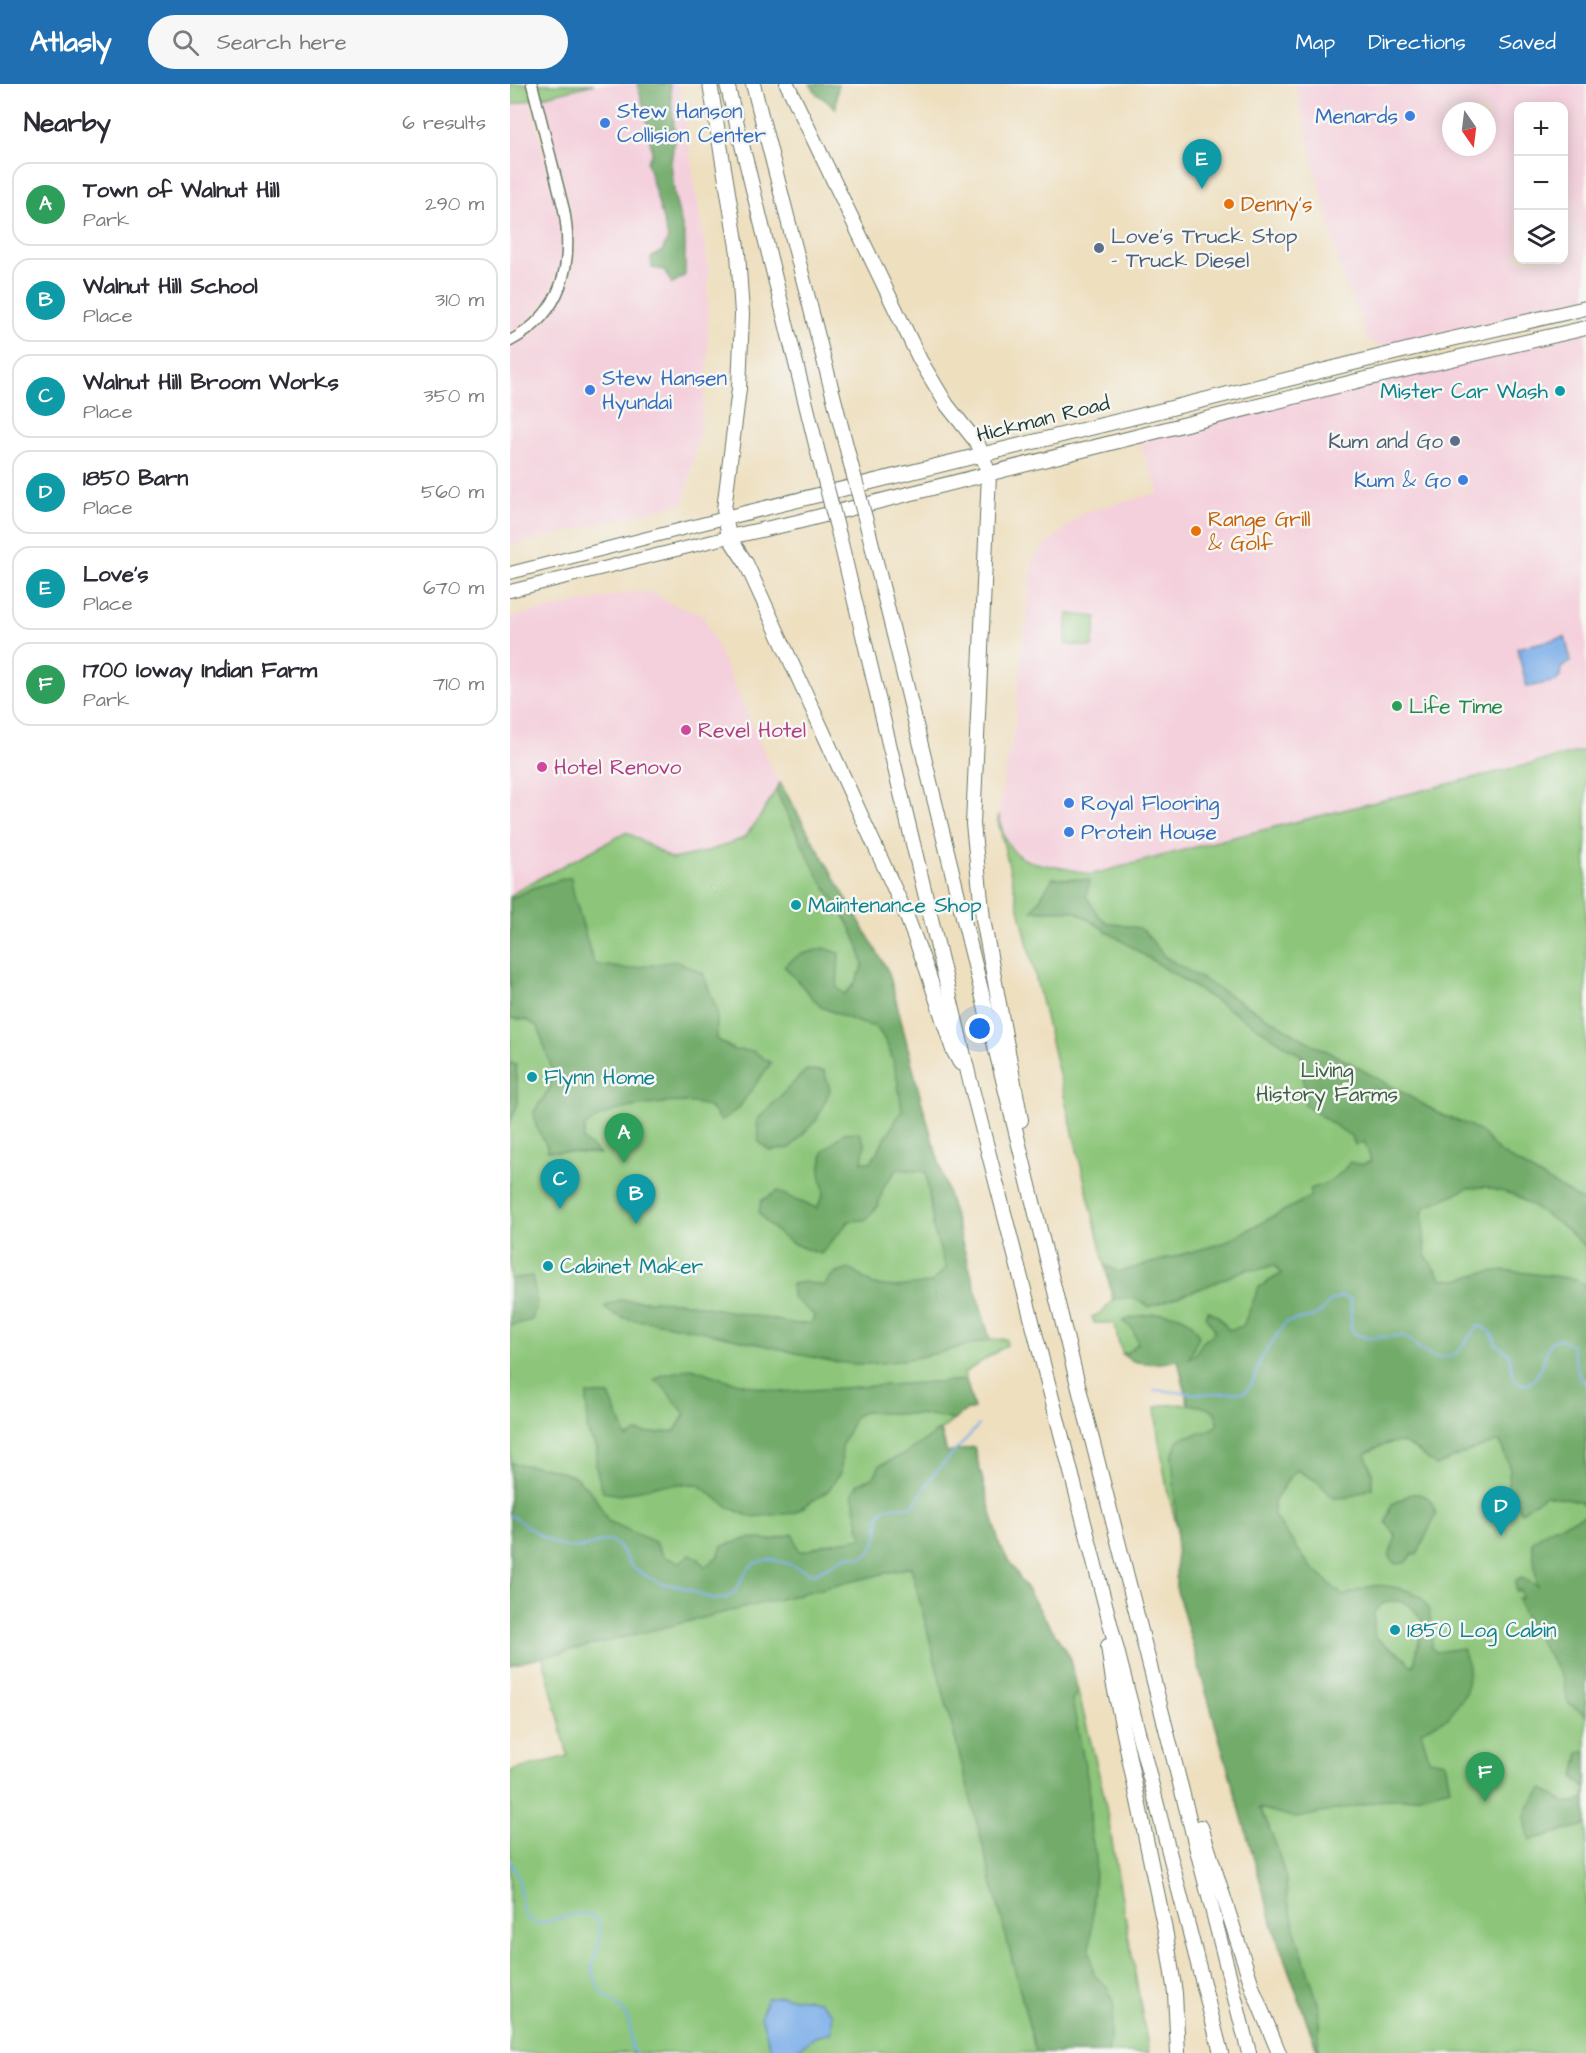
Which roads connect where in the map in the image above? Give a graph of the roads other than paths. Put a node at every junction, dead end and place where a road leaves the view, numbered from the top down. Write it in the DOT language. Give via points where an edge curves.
graph roads {
  1 [pos="532,84"];
  2 [pos="710,84"];
  3 [pos="727,84"];
  4 [pos="753,84"];
  5 [pos="787,84"];
  6 [pos="1586,308"];
  7 [pos="1586,319"];
  8 [pos="1586,328"];
  9 [pos="1543,338"];
  10 [pos="510,340"];
  11 [pos="983,455"];
  12 [pos="989,474"];
  13 [pos="725,519"];
  14 [pos="729,537"];
  15 [pos="510,573"];
  16 [pos="510,591"];
  17 [pos="970,1081"];
  18 [pos="1036,1217"];
  19 [pos="1101,1588"];
  20 [pos="1164,1714"];
  21 [pos="1178,2053"];
  22 [pos="1221,2053"];
  23 [pos="1249,2053"];
  24 [pos="1279,2053"];
  1 -- 10 [label="street" via="564,210 568,258 550,306 531,328"];
  2 -- 13 [label="highway" via="738,254 742,314 740,381"];
  3 -- 17 [label="highway, bridge"];
  4 -- 18 [label="highway, bridge"];
  5 -- 11 [label="highway" via="920,360"];
  6 -- 11 [label="highway, Hickman Road"];
  7 -- 9 [label="highway" via="1553,329"];
  8 -- 9 [label="highway, Hickman Road"];
  9 -- 12 [label="highway, Hickman Road"];
  11 -- 12 [label="highway"];
  11 -- 13 [label="highway, Hickman Road"];
  12 -- 14 [label="highway, Hickman Road"];
  12 -- 18 [label="highway" via="973,824 983,919 1015,1081"];
  13 -- 14 [label="highway"];
  13 -- 15 [label="main road, Hickman Road"];
  14 -- 16 [label="main road, Hickman Road"];
  14 -- 17 [label="highway" via="746,563 905,912 952,1050"];
  17 -- 19 [label="highway"];
  18 -- 20 [label="highway"];
  19 -- 21 [label="highway" via="1113,1680 1166,1935 1175,1993"];
  19 -- 22 [label="highway"];
  20 -- 23 [label="highway"];
  20 -- 24 [label="highway" via="1254,1992"];
}
